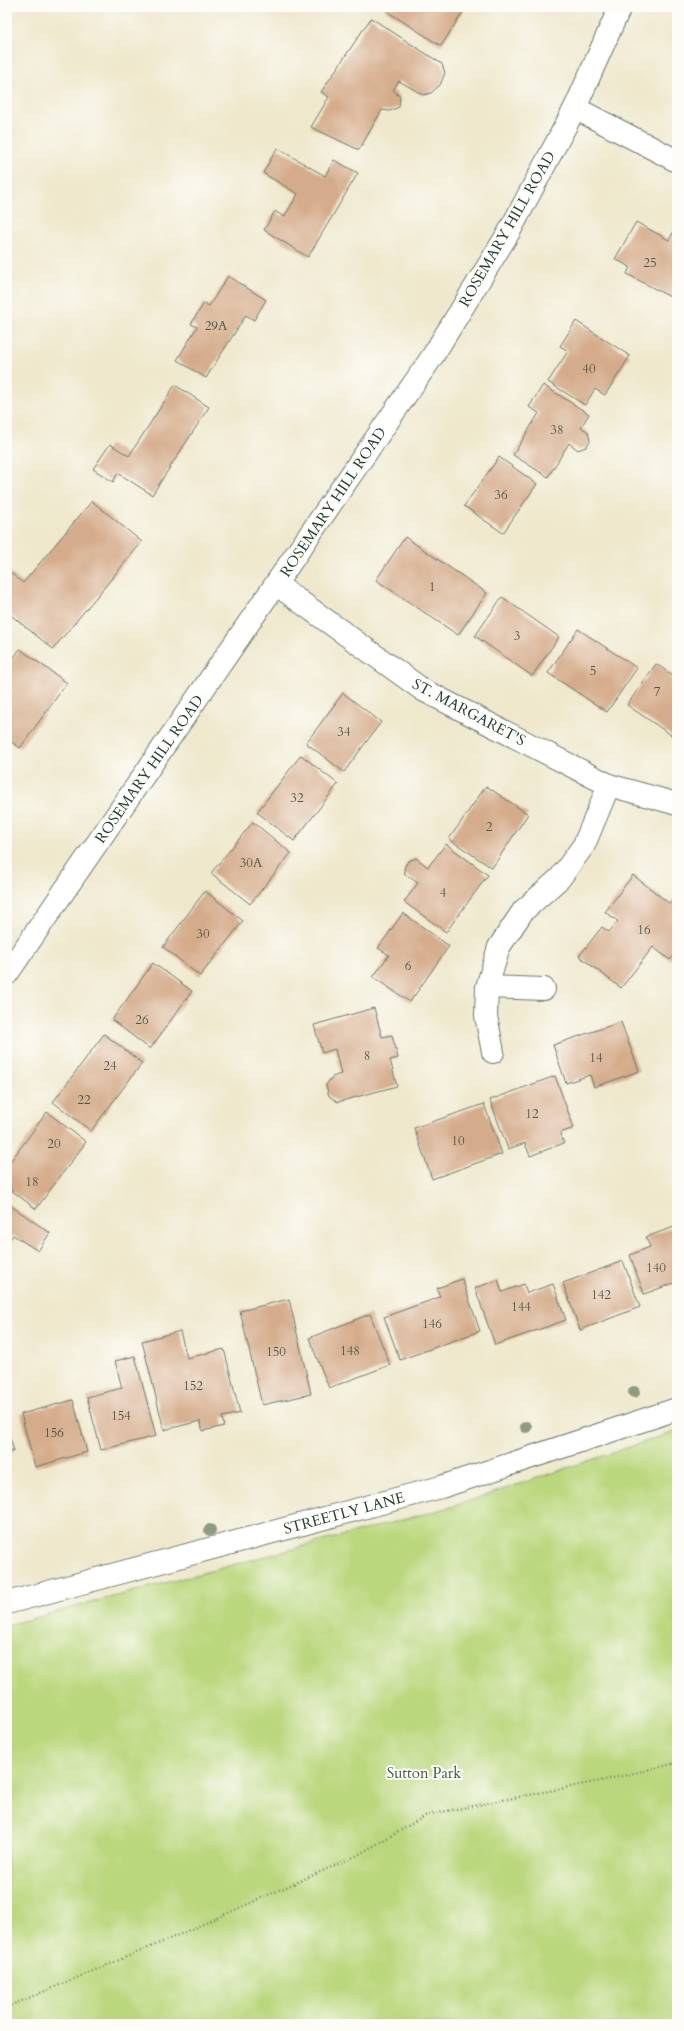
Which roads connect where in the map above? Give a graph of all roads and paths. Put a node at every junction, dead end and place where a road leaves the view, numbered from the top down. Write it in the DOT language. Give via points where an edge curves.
graph roads {
  1 [pos="620,7"];
  2 [pos="575,108"];
  3 [pos="677,161"];
  4 [pos="277,585"];
  5 [pos="609,785"];
  6 [pos="677,804"];
  7 [pos="7,974"];
  8 [pos="487,987"];
  9 [pos="544,989"];
  10 [pos="493,1052"];
  11 [pos="677,1409"];
  12 [pos="7,1603"];
  13 [pos="677,1763"];
  14 [pos="7,2007"];
  1 -- 2 [label="main road, ROSEMARY HILL ROAD"];
  2 -- 3 [label="main road"];
  2 -- 4 [label="main road, ROSEMARY HILL ROAD" via="509,232 432,357"];
  4 -- 5 [label="main road, ST. MARGARET'S" via="423,690"];
  4 -- 7 [label="main road, ROSEMARY HILL ROAD"];
  5 -- 6 [label="main road, ST. MARGARET'S"];
  5 -- 8 [label="main road" via="584,845 560,878 523,912 499,947"];
  8 -- 9 [label="main road"];
  8 -- 10 [label="main road" via="486,1016"];
  11 -- 12 [label="main road, STREETLY LANE" via="441,1487"];
  13 -- 14 [label="path" via="427,1815 356,1856 167,1940"];
}
